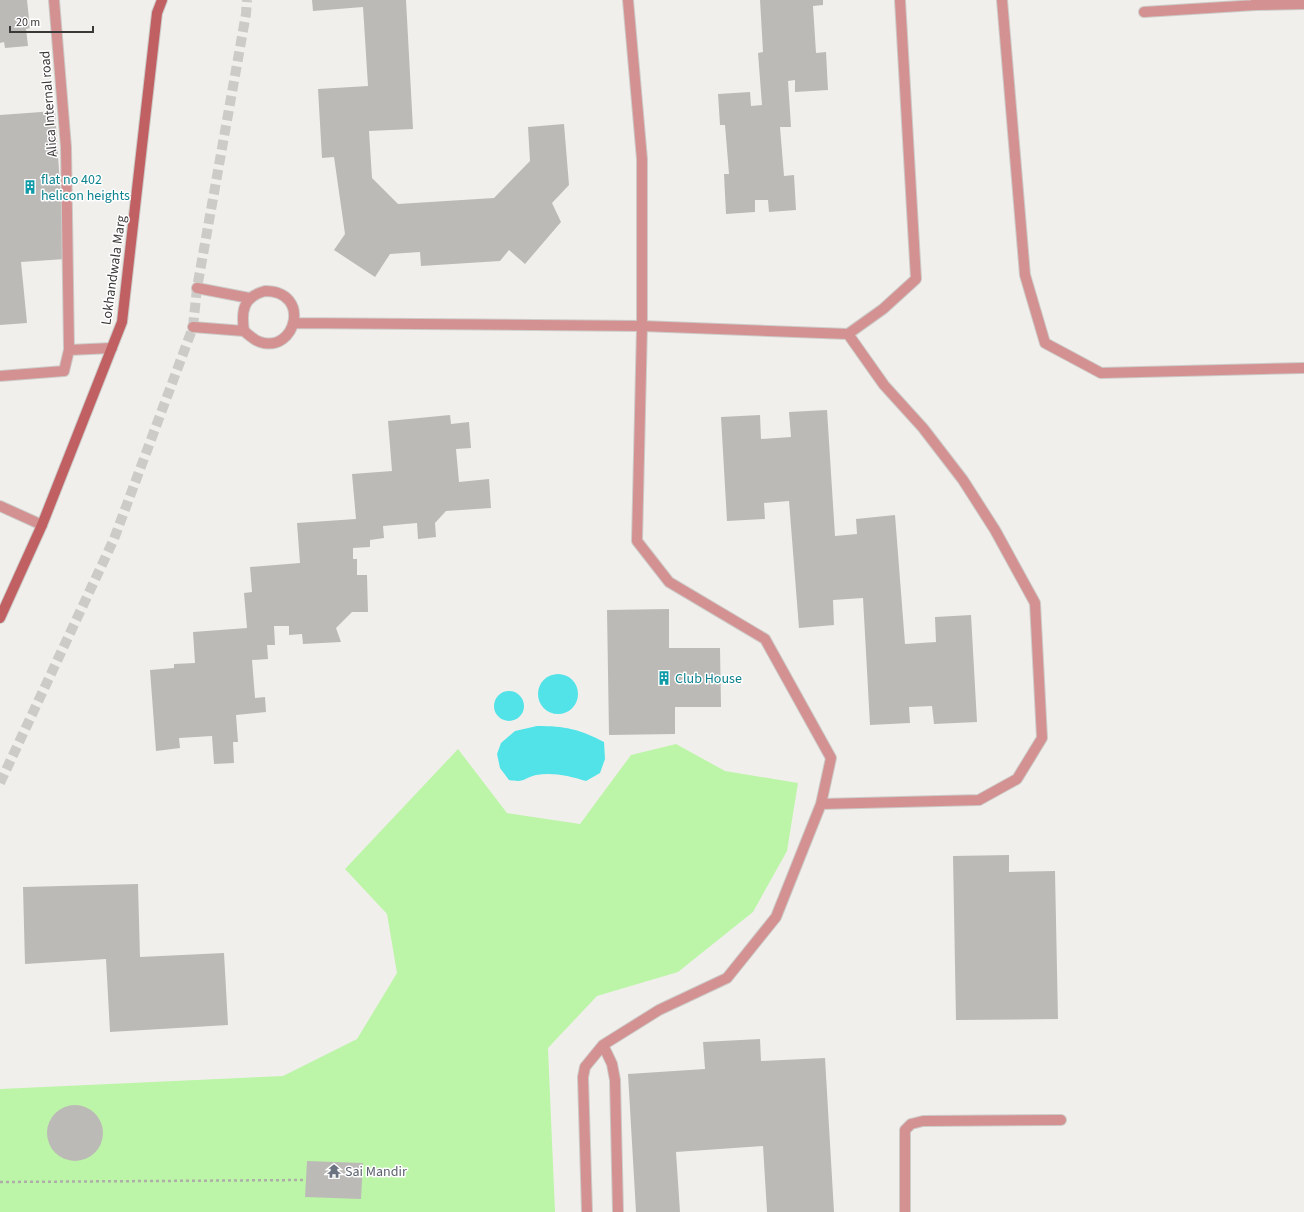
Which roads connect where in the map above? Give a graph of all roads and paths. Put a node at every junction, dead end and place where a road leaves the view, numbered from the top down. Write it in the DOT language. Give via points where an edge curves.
graph roads {
  1 [pos="54,0"];
  2 [pos="162,0"];
  3 [pos="628,0"];
  4 [pos="900,0"];
  5 [pos="1002,0"];
  6 [pos="1256,2"];
  7 [pos="1304,4"];
  8 [pos="1144,12"];
  9 [pos="197,288"];
  10 [pos="249,298"];
  11 [pos="294,323"];
  12 [pos="642,326"];
  13 [pos="194,327"];
  14 [pos="244,331"];
  15 [pos="848,334"];
  16 [pos="112,348"];
  17 [pos="68,350"];
  18 [pos="1304,368"];
  19 [pos="0,376"];
  20 [pos="0,506"];
  21 [pos="42,525"];
  22 [pos="0,618"];
  23 [pos="821,804"];
  24 [pos="603,1045"];
  25 [pos="1061,1120"];
  26 [pos="306,1180"];
  27 [pos="0,1182"];
  28 [pos="587,1212"];
  29 [pos="618,1212"];
  30 [pos="904,1212"];
  1 -- 17 [label="street, Alica Internal road" via="66,147"];
  2 -- 16 [label="street, Lokhandwala Marg" via="157,13 122,322"];
  3 -- 12 [label="street" via="642,159"];
  4 -- 15 [label="street" via="916,279 883,309"];
  5 -- 18 [label="street" via="1025,275 1045,343 1101,373"];
  6 -- 7 [label="street"];
  6 -- 8 [label="street"];
  9 -- 10 [label="street"];
  10 -- 11 [label="street" via="265,291 281,294 293,306"];
  10 -- 14 [label="street" via="242,314"];
  11 -- 12 [label="street"];
  11 -- 14 [label="street" via="285,337 269,343 260,342"];
  12 -- 15 [label="street"];
  12 -- 23 [label="street" via="637,541 670,582 765,639 831,758"];
  13 -- 14 [label="street"];
  15 -- 23 [label="street" via="884,385 923,428 963,480 995,530 1035,603 1042,738 1017,779 979,800"];
  16 -- 17 [label="street"];
  16 -- 21 [label="street, Lokhandwala Marg"];
  17 -- 19 [label="street, Alica Internal road" via="64,372"];
  20 -- 21 [label="street"];
  21 -- 22 [label="street, Lokhandwala Marg"];
  23 -- 24 [label="street" via="776,917 727,978 659,1010"];
  24 -- 28 [label="street" via="584,1067 583,1077"];
  24 -- 29 [label="street" via="612,1064 615,1080"];
  25 -- 30 [label="street" via="922,1121 912,1124 905,1130"];
  26 -- 27 [label="path"];
}
